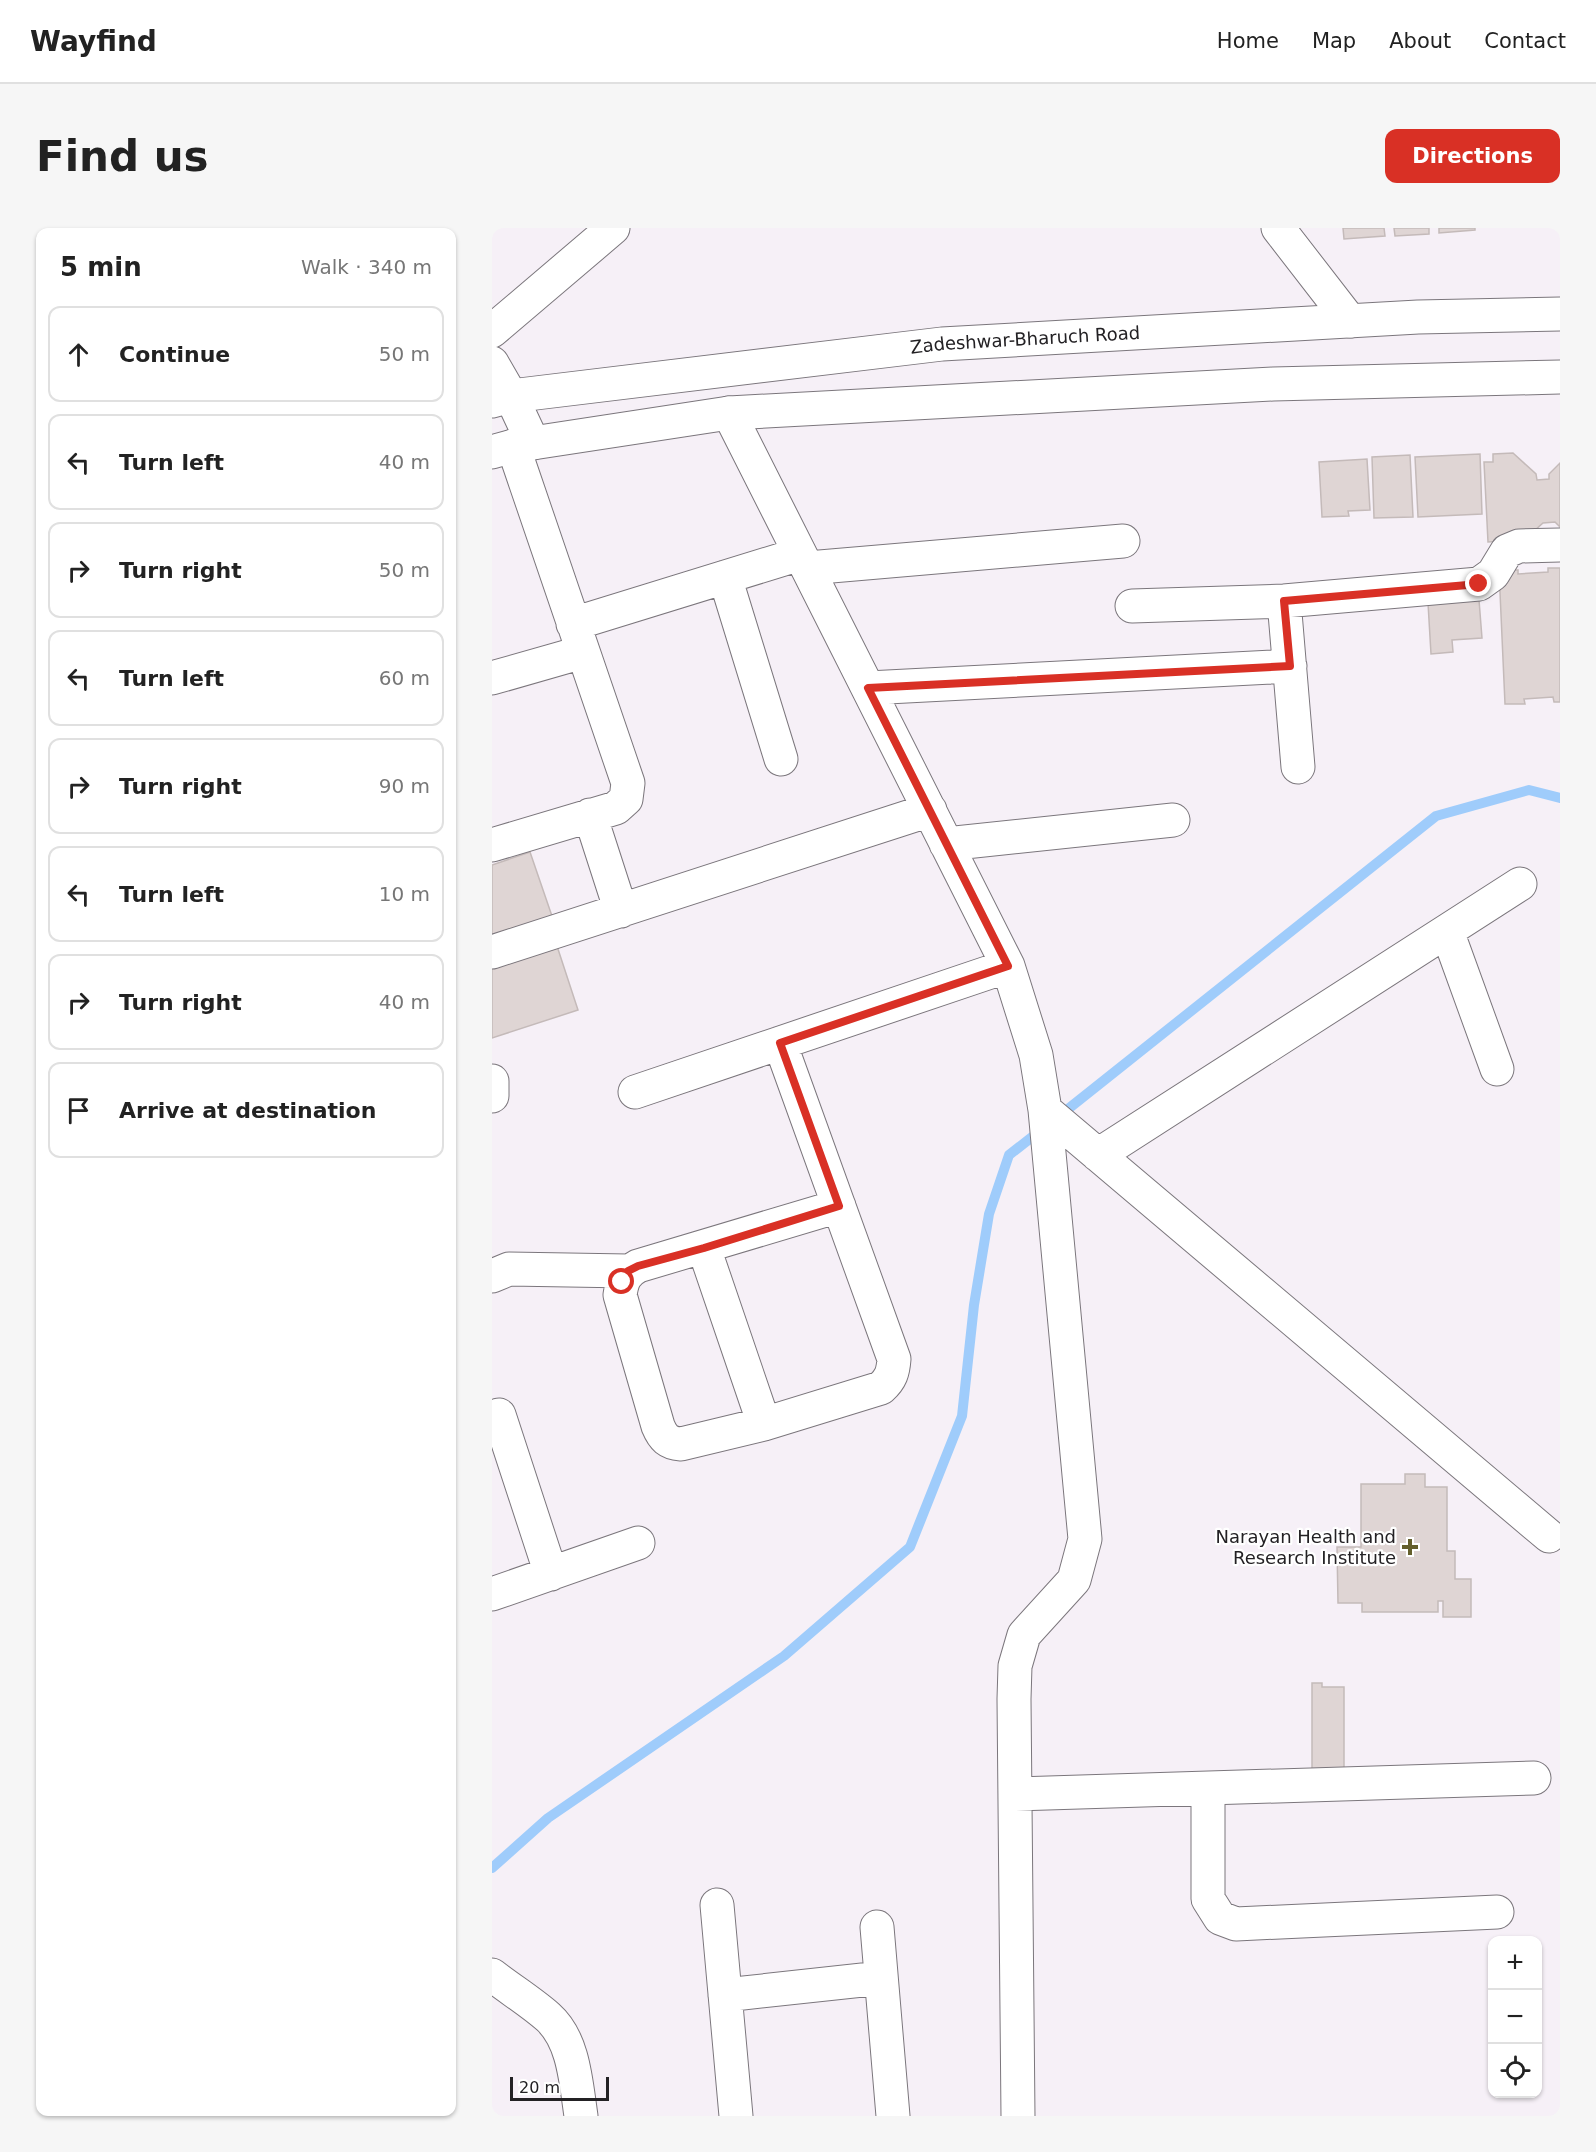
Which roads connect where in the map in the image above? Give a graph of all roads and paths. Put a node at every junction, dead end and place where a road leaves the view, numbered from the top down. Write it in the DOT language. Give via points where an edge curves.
graph roads {
  1 [pos="613,228"];
  2 [pos="1278,228"];
  3 [pos="1560,314"];
  4 [pos="1350,321"];
  5 [pos="492,331"];
  6 [pos="492,363"];
  7 [pos="1560,377"];
  8 [pos="502,398"];
  9 [pos="729,413"];
  10 [pos="513,447"];
  11 [pos="1123,542"];
  12 [pos="1560,545"];
  13 [pos="804,561"];
  14 [pos="725,577"];
  15 [pos="1284,601"];
  16 [pos="1132,606"];
  17 [pos="578,638"];
  18 [pos="1290,666"];
  19 [pos="492,678"];
  20 [pos="868,688"];
  21 [pos="781,759"];
  22 [pos="1298,766"];
  23 [pos="930,810"];
  24 [pos="590,815"];
  25 [pos="1173,820"];
  26 [pos="946,844"];
  27 [pos="492,845"];
  28 [pos="1520,884"];
  29 [pos="621,910"];
  30 [pos="1447,931"];
  31 [pos="492,952"];
  32 [pos="1008,966"];
  33 [pos="780,1043"];
  34 [pos="1497,1069"];
  35 [pos="492,1081"];
  36 [pos="635,1092"];
  37 [pos="492,1096"];
  38 [pos="1045,1110"];
  39 [pos="1098,1155"];
  40 [pos="839,1206"];
  41 [pos="704,1248"];
  42 [pos="628,1271"];
  43 [pos="492,1276"];
  44 [pos="499,1415"];
  45 [pos="764,1424"];
  46 [pos="1549,1536"];
  47 [pos="638,1544"];
  48 [pos="551,1574"];
  49 [pos="492,1594"];
  50 [pos="1534,1778"];
  51 [pos="1208,1788"];
  52 [pos="1015,1794"];
  53 [pos="717,1905"];
  54 [pos="1497,1912"];
  55 [pos="877,1927"];
  56 [pos="492,1975"];
  57 [pos="881,1978"];
  58 [pos="725,1995"];
  59 [pos="581,2116"];
  60 [pos="736,2116"];
  61 [pos="893,2116"];
  62 [pos="1018,2116"];
  1 -- 5 [label="street"];
  2 -- 4 [label="street"];
  3 -- 4 [label="street, Zadeshwar-Bharuch Road"];
  4 -- 8 [label="street, Zadeshwar-Bharuch Road" via="942,344"];
  6 -- 8 [label="street"];
  7 -- 9 [label="street" via="1273,384"];
  8 -- 10 [label="street"];
  9 -- 10 [label="street"];
  9 -- 13 [label="street"];
  10 -- 17 [label="street"];
  11 -- 13 [label="street"];
  12 -- 15 [label="street" via="1519,546 1507,551 1493,574 1479,584"];
  13 -- 14 [label="street"];
  13 -- 20 [label="street"];
  14 -- 17 [label="street"];
  14 -- 21 [label="street"];
  15 -- 16 [label="street"];
  15 -- 18 [label="street"];
  17 -- 19 [label="street"];
  17 -- 24 [label="street" via="628,783 626,799 616,808"];
  18 -- 20 [label="street"];
  18 -- 22 [label="street"];
  20 -- 23 [label="street"];
  23 -- 26 [label="street"];
  23 -- 29 [label="street"];
  24 -- 27 [label="street"];
  24 -- 29 [label="street"];
  25 -- 26 [label="street"];
  26 -- 32 [label="street"];
  28 -- 30 [label="street"];
  29 -- 31 [label="street"];
  30 -- 34 [label="street"];
  30 -- 39 [label="street"];
  32 -- 33 [label="street"];
  32 -- 38 [label="street" via="1036,1055"];
  33 -- 36 [label="street"];
  33 -- 40 [label="street"];
  35 -- 37 [label="street"];
  38 -- 39 [label="street"];
  38 -- 52 [label="street" via="1085,1539 1074,1580 1024,1635 1015,1666"];
  39 -- 46 [label="street"];
  40 -- 41 [label="street"];
  40 -- 45 [label="street" via="894,1359 890,1380 881,1388"];
  41 -- 42 [label="street"];
  41 -- 45 [label="street"];
  42 -- 43 [label="street" via="509,1269"];
  42 -- 45 [label="street" via="620,1295 662,1436 670,1443 681,1444"];
  44 -- 48 [label="street"];
  47 -- 48 [label="street"];
  48 -- 49 [label="street"];
  50 -- 51 [label="street"];
  51 -- 52 [label="street"];
  51 -- 54 [label="street" via="1208,1899 1220,1918 1236,1924"];
  52 -- 62 [label="street"];
  53 -- 58 [label="street"];
  55 -- 57 [label="street"];
  56 -- 59 [label="street" via="550,2018 565,2041"];
  57 -- 58 [label="street"];
  57 -- 61 [label="street"];
  58 -- 60 [label="street"];
}
